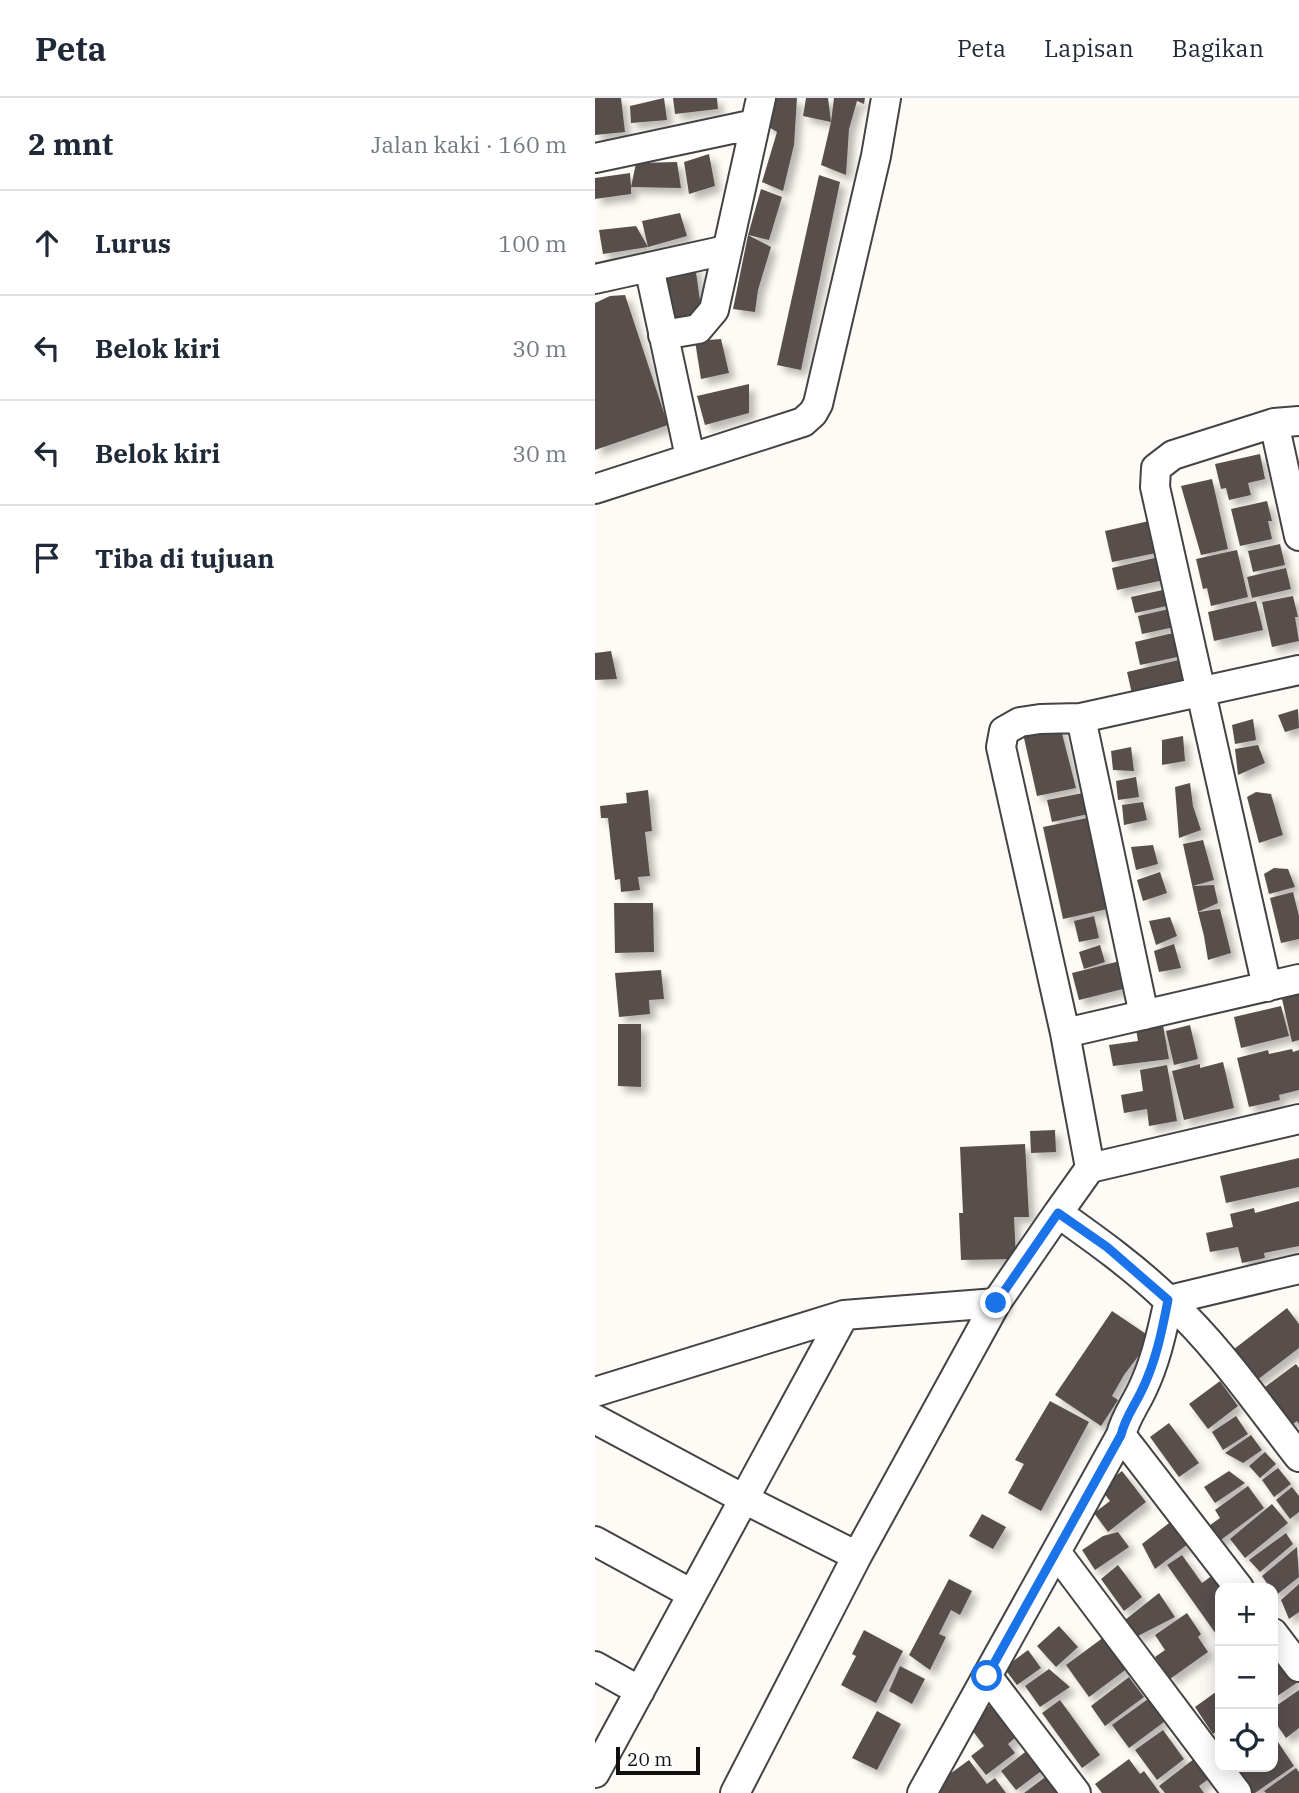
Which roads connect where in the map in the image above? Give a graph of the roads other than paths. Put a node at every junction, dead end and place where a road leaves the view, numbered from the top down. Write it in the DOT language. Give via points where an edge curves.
graph roads {
  1 [pos="886,98"];
  2 [pos="758,111"];
  3 [pos="595,158"];
  4 [pos="726,250"];
  5 [pos="649,267"];
  6 [pos="595,279"];
  7 [pos="663,335"];
  8 [pos="1287,422"];
  9 [pos="690,457"];
  10 [pos="595,489"];
  11 [pos="1299,536"];
  12 [pos="1299,670"];
  13 [pos="1201,692"];
  14 [pos="1081,718"];
  15 [pos="1299,979"];
  16 [pos="1267,987"];
  17 [pos="1144,1015"];
  18 [pos="1065,1033"];
  19 [pos="1299,1119"];
  20 [pos="1090,1168"];
  21 [pos="1058,1213"];
  22 [pos="1299,1269"];
  23 [pos="1168,1300"];
  24 [pos="996,1303"];
  25 [pos="844,1315"];
  26 [pos="595,1392"];
  27 [pos="595,1419"];
  28 [pos="1121,1435"];
  29 [pos="1299,1457"];
  30 [pos="744,1499"];
  31 [pos="595,1541"];
  32 [pos="1056,1552"];
  33 [pos="857,1556"];
  34 [pos="1234,1583"];
  35 [pos="692,1594"];
  36 [pos="1278,1640"];
  37 [pos="595,1666"];
  38 [pos="1299,1667"];
  39 [pos="987,1676"];
  40 [pos="640,1691"];
  41 [pos="595,1773"];
  42 [pos="735,1793"];
  43 [pos="922,1793"];
  44 [pos="1076,1793"];
  45 [pos="1237,1793"];
  1 -- 9 [label="street" via="818,404 803,422"];
  2 -- 3 [label="street"];
  2 -- 4 [label="street"];
  4 -- 5 [label="street"];
  4 -- 7 [label="street" via="715,310 707,321 698,329"];
  5 -- 6 [label="street"];
  5 -- 7 [label="street"];
  7 -- 9 [label="street"];
  8 -- 11 [label="street"];
  8 -- 13 [label="street" via="1173,455 1156,468 1155,487"];
  9 -- 10 [label="street"];
  12 -- 13 [label="street"];
  13 -- 14 [label="street"];
  13 -- 16 [label="street"];
  14 -- 17 [label="street"];
  14 -- 18 [label="street" via="1020,722 1004,731 1001,747"];
  15 -- 16 [label="street"];
  16 -- 17 [label="street"];
  17 -- 18 [label="street"];
  18 -- 20 [label="street"];
  19 -- 20 [label="street"];
  20 -- 21 [label="street"];
  21 -- 23 [label="street" via="1107,1247"];
  21 -- 24 [label="street"];
  22 -- 23 [label="street"];
  23 -- 28 [label="street" via="1159,1347"];
  23 -- 29 [label="street" via="1215,1349"];
  24 -- 25 [label="street"];
  24 -- 33 [label="street"];
  25 -- 26 [label="street"];
  25 -- 30 [label="street"];
  27 -- 30 [label="street"];
  28 -- 32 [label="street"];
  28 -- 34 [label="street"];
  30 -- 33 [label="street"];
  30 -- 35 [label="street"];
  31 -- 35 [label="street"];
  32 -- 39 [label="street"];
  32 -- 45 [label="street"];
  33 -- 42 [label="street"];
  35 -- 40 [label="street"];
  36 -- 38 [label="street"];
  37 -- 40 [label="street"];
  39 -- 43 [label="street"];
  39 -- 44 [label="street"];
  40 -- 41 [label="street"];
}
